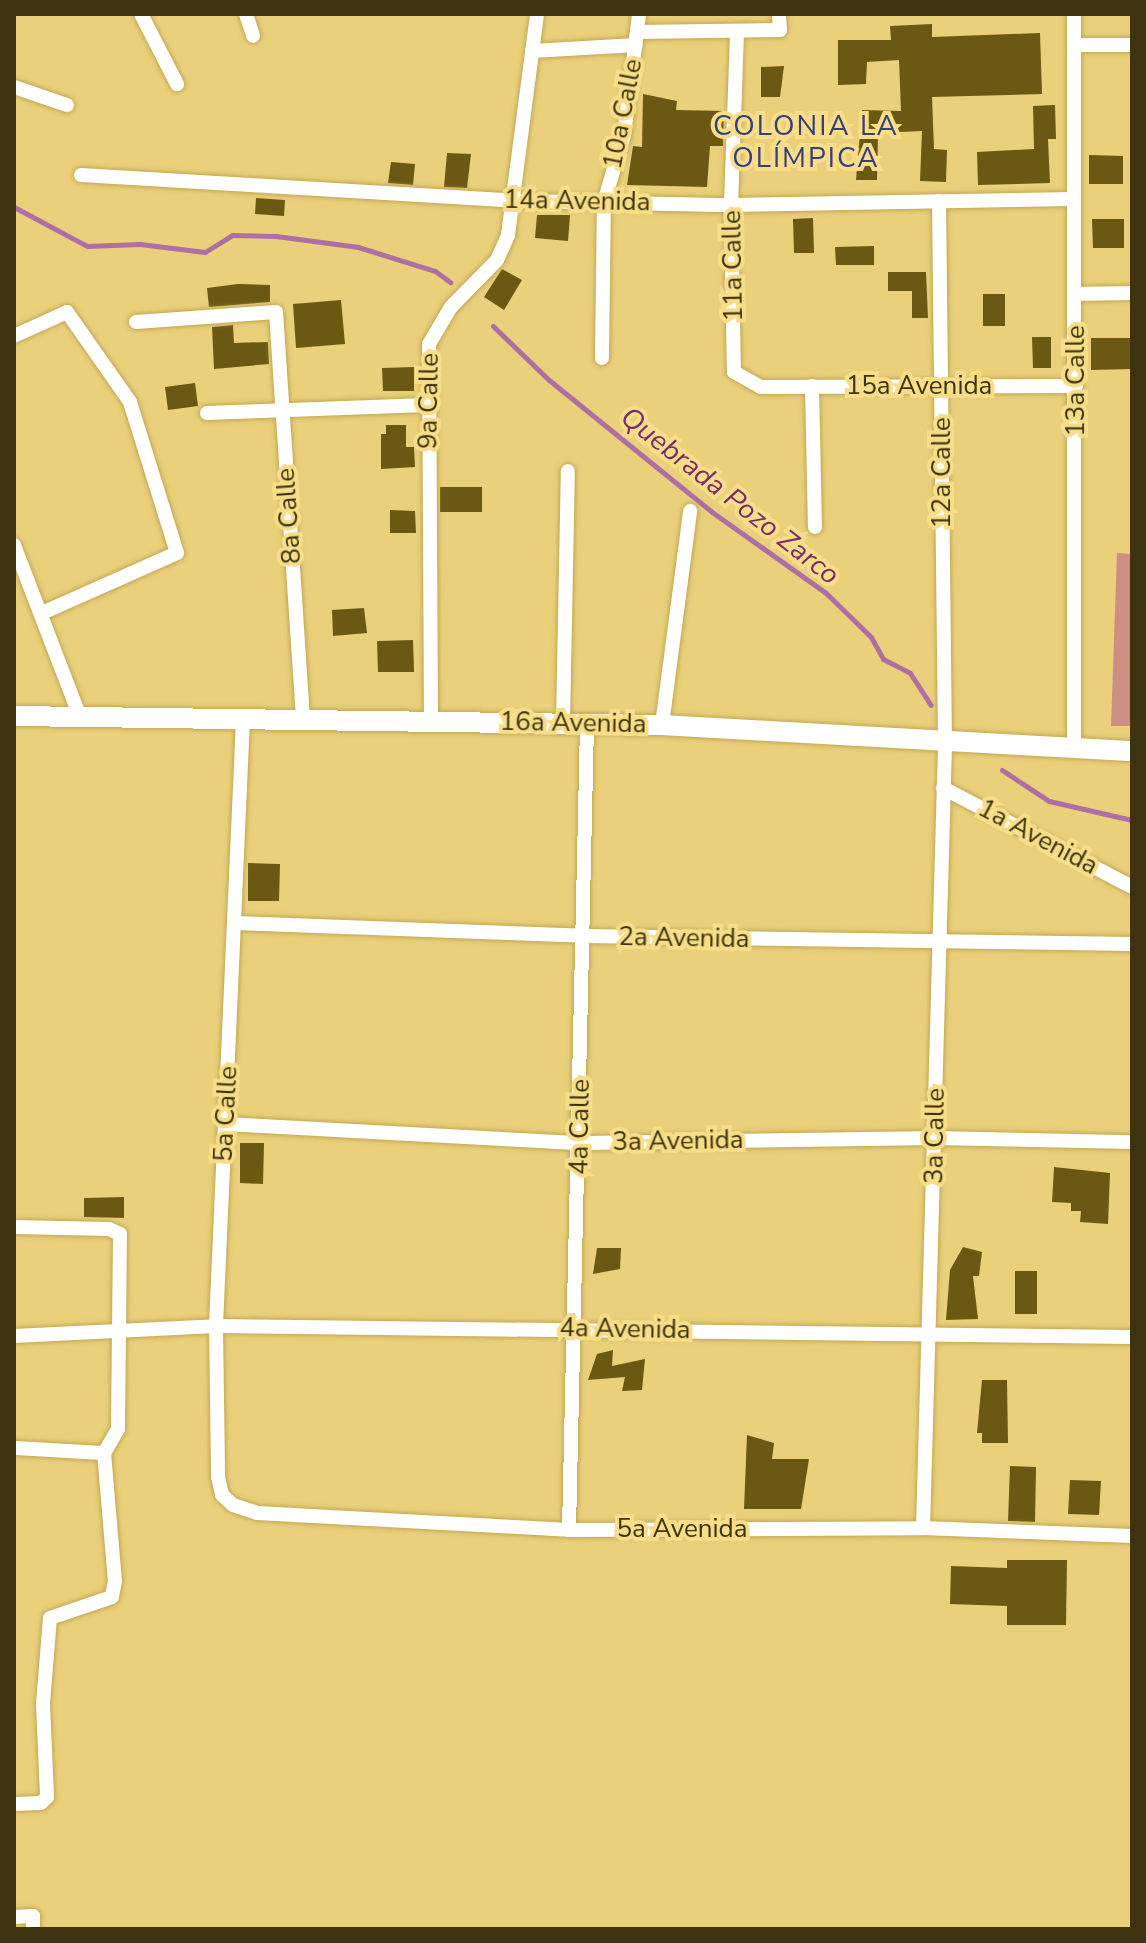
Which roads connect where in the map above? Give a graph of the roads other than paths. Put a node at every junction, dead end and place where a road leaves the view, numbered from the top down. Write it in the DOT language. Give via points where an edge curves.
graph roads {
  1 [pos="141,14"];
  2 [pos="246,14"];
  3 [pos="537,14"];
  4 [pos="639,14"];
  5 [pos="779,14"];
  6 [pos="1074,14"];
  7 [pos="737,33"];
  8 [pos="253,36"];
  9 [pos="636,38"];
  10 [pos="1074,45"];
  11 [pos="1132,45"];
  12 [pos="532,51"];
  13 [pos="177,84"];
  14 [pos="14,87"];
  15 [pos="67,105"];
  16 [pos="81,175"];
  17 [pos="1073,199"];
  18 [pos="516,201"];
  19 [pos="939,201"];
  20 [pos="604,202"];
  21 [pos="731,205"];
  22 [pos="1132,293"];
  23 [pos="1075,294"];
  24 [pos="136,322"];
  25 [pos="14,336"];
  26 [pos="602,358"];
  27 [pos="942,385"];
  28 [pos="812,386"];
  29 [pos="1076,386"];
  30 [pos="761,387"];
  31 [pos="427,405"];
  32 [pos="279,410"];
  33 [pos="207,413"];
  34 [pos="568,471"];
  35 [pos="690,511"];
  36 [pos="815,527"];
  37 [pos="14,545"];
  38 [pos="42,613"];
  39 [pos="14,716"];
  40 [pos="80,717"];
  41 [pos="243,719"];
  42 [pos="303,720"];
  43 [pos="431,721"];
  44 [pos="563,723"];
  45 [pos="587,724"];
  46 [pos="662,725"];
  47 [pos="945,744"];
  48 [pos="1074,747"];
  49 [pos="1132,751"];
  50 [pos="943,788"];
  51 [pos="1132,887"];
  52 [pos="235,923"];
  53 [pos="584,936"];
  54 [pos="936,943"];
  55 [pos="1132,944"];
  56 [pos="225,1124"];
  57 [pos="935,1138"];
  58 [pos="1132,1142"];
  59 [pos="580,1143"];
  60 [pos="14,1227"];
  61 [pos="216,1326"];
  62 [pos="573,1329"];
  63 [pos="119,1332"];
  64 [pos="930,1332"];
  65 [pos="14,1336"];
  66 [pos="1132,1337"];
  67 [pos="14,1448"];
  68 [pos="104,1453"];
  69 [pos="233,1505"];
  70 [pos="923,1528"];
  71 [pos="569,1530"];
  72 [pos="1132,1536"];
  73 [pos="14,1804"];
  74 [pos="14,1917"];
  75 [pos="33,1929"];
  1 -- 13 [label="street"];
  2 -- 8 [label="street"];
  3 -- 12 [label="street, 9a Calle"];
  4 -- 9 [label="street, 10a Calle"];
  5 -- 7 [label="street" via="780,30"];
  6 -- 10 [label="street, 13a Calle"];
  7 -- 9 [label="street"];
  7 -- 21 [label="street, 11a Calle"];
  9 -- 12 [label="street"];
  9 -- 20 [label="street, 10a Calle" via="624,135"];
  10 -- 11 [label="street"];
  10 -- 17 [label="street, 13a Calle"];
  12 -- 18 [label="street, 9a Calle"];
  14 -- 15 [label="street"];
  16 -- 18 [label="street, 14a Avenida"];
  17 -- 19 [label="street, 14a Avenida"];
  17 -- 23 [label="street, 13a Calle"];
  18 -- 20 [label="street, 14a Avenida"];
  18 -- 31 [label="street, 9a Calle" via="497,260 437,325 429,344"];
  19 -- 21 [label="street, 14a Avenida"];
  19 -- 27 [label="street, 12a Calle"];
  20 -- 21 [label="street, 14a Avenida"];
  20 -- 26 [label="street, 10a Calle"];
  21 -- 30 [label="street, 11a Calle" via="734,372"];
  22 -- 23 [label="street"];
  23 -- 29 [label="street, 13a Calle"];
  24 -- 32 [label="street, 8a Calle" via="276,312"];
  25 -- 38 [label="street" via="67,312 130,402 177,553"];
  27 -- 28 [label="street, 15a Avenida"];
  27 -- 29 [label="street, 15a Avenida"];
  27 -- 47 [label="street, 12a Calle"];
  28 -- 30 [label="street, 15a Avenida"];
  28 -- 36 [label="street"];
  29 -- 48 [label="street, 13a Calle"];
  31 -- 32 [label="street"];
  31 -- 43 [label="street, 9a Calle"];
  32 -- 33 [label="street"];
  32 -- 42 [label="street, 8a Calle"];
  34 -- 44 [label="street"];
  35 -- 46 [label="street"];
  37 -- 38 [label="street"];
  38 -- 40 [label="street"];
  39 -- 40 [label="street, 16a Avenida"];
  40 -- 41 [label="street, 16a Avenida"];
  41 -- 42 [label="street, 16a Avenida"];
  41 -- 52 [label="street, 5a Calle"];
  42 -- 43 [label="street, 16a Avenida"];
  43 -- 44 [label="street, 16a Avenida"];
  44 -- 45 [label="street, 16a Avenida"];
  45 -- 46 [label="street, 16a Avenida"];
  45 -- 53 [label="street, 4a Calle"];
  46 -- 47 [label="street, 16a Avenida"];
  47 -- 48 [label="street, 16a Avenida"];
  47 -- 50 [label="street, 3a Calle"];
  48 -- 49 [label="street, 16a Avenida"];
  50 -- 51 [label="street, 1a Avenida"];
  50 -- 54 [label="street, 3a Calle"];
  52 -- 53 [label="street, 2a Avenida"];
  52 -- 56 [label="street, 5a Calle"];
  53 -- 54 [label="street, 2a Avenida"];
  53 -- 59 [label="street, 4a Calle"];
  54 -- 55 [label="street, 2a Avenida"];
  54 -- 57 [label="street, 3a Calle"];
  56 -- 59 [label="street, 3a Avenida"];
  56 -- 61 [label="street, 5a Calle"];
  57 -- 58 [label="street, 3a Avenida"];
  57 -- 59 [label="street, 3a Avenida"];
  57 -- 64 [label="street, 3a Calle"];
  59 -- 62 [label="street, 4a Calle"];
  60 -- 63 [label="street" via="109,1229 120,1234"];
  61 -- 62 [label="street, 4a Avenida"];
  61 -- 63 [label="street, 4a Avenida"];
  61 -- 69 [label="street, 5a Calle" via="218,1477 222,1495"];
  62 -- 64 [label="street, 4a Avenida"];
  62 -- 71 [label="street, 4a Calle"];
  63 -- 65 [label="street, 4a Avenida"];
  63 -- 68 [label="street" via="118,1429"];
  64 -- 66 [label="street, 4a Avenida"];
  64 -- 70 [label="street, 3a Calle"];
  67 -- 68 [label="street"];
  68 -- 73 [label="street" via="112,1597 50,1618 43,1704 47,1797 41,1803"];
  69 -- 71 [label="street, 5a Avenida" via="257,1513"];
  70 -- 71 [label="street, 5a Avenida"];
  70 -- 72 [label="street, 5a Avenida"];
  74 -- 75 [label="street" via="33,1916"];
}
